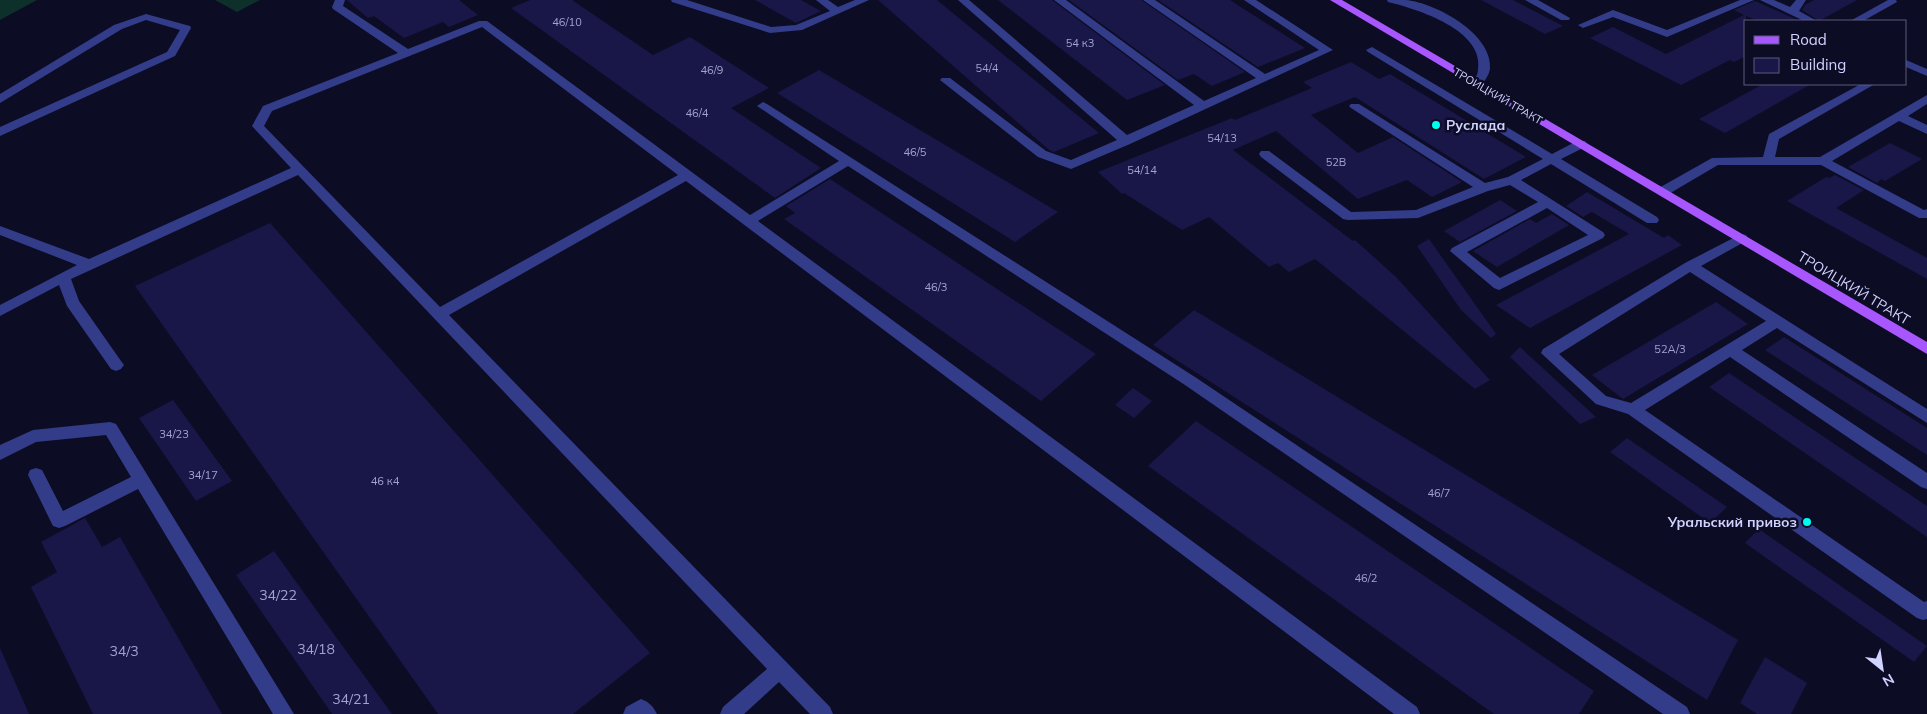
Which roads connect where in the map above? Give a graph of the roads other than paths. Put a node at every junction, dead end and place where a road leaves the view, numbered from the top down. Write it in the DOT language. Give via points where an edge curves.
graph roads {
  1 [pos="340,0"];
  2 [pos="676,0"];
  3 [pos="821,0"];
  4 [pos="864,0"];
  5 [pos="963,0"];
  6 [pos="1059,0"];
  7 [pos="1148,0"];
  8 [pos="1249,0"];
  9 [pos="1335,0"];
  10 [pos="1392,0"];
  11 [pos="1530,0"];
  12 [pos="1749,0"];
  13 [pos="1765,0"];
  14 [pos="1801,0"];
  15 [pos="1892,2"];
  16 [pos="838,11"];
  17 [pos="1791,12"];
  18 [pos="1565,18"];
  19 [pos="1810,20"];
  20 [pos="1857,20"];
  21 [pos="1583,25"];
  22 [pos="1372,50"];
  23 [pos="406,53"];
  24 [pos="1907,63"];
  25 [pos="1927,73"];
  26 [pos="1264,78"];
  27 [pos="946,80"];
  28 [pos="1477,84"];
  29 [pos="1867,85"];
  30 [pos="0,99"];
  31 [pos="1927,99"];
  32 [pos="763,106"];
  33 [pos="1203,106"];
  34 [pos="1355,106"];
  35 [pos="1899,116"];
  36 [pos="1927,130"];
  37 [pos="0,132"];
  38 [pos="1126,141"];
  39 [pos="1580,144"];
  40 [pos="1265,154"];
  41 [pos="1552,159"];
  42 [pos="848,161"];
  43 [pos="1822,161"];
  44 [pos="1768,162"];
  45 [pos="300,169"];
  46 [pos="688,175"];
  47 [pos="1512,180"];
  48 [pos="1483,188"];
  49 [pos="1662,192"];
  50 [pos="1546,203"];
  51 [pos="1926,217"];
  52 [pos="1652,220"];
  53 [pos="748,221"];
  54 [pos="0,230"];
  55 [pos="1741,238"];
  56 [pos="90,264"];
  57 [pos="1690,266"];
  58 [pos="64,277"];
  59 [pos="0,311"];
  60 [pos="439,314"];
  61 [pos="1776,322"];
  62 [pos="1927,349"];
  63 [pos="1730,350"];
  64 [pos="116,365"];
  65 [pos="1633,410"];
  66 [pos="1927,418"];
  67 [pos="0,453"];
  68 [pos="36,475"];
  69 [pos="141,480"];
  70 [pos="1927,482"];
  71 [pos="1927,608"];
  72 [pos="780,669"];
  73 [pos="284,714"];
  74 [pos="633,714"];
  75 [pos="647,714"];
  76 [pos="730,714"];
  77 [pos="823,714"];
  78 [pos="1410,714"];
  79 [pos="1680,714"];
  1 -- 23 [label="street" via="338,7"];
  2 -- 16 [label="street" via="770,30 798,28"];
  3 -- 16 [label="street"];
  4 -- 16 [label="street"];
  5 -- 38 [label="street"];
  6 -- 33 [label="street"];
  7 -- 26 [label="street"];
  8 -- 26 [label="street" via="1327,50"];
  9 -- 28 [label="main road, ТРОИЦКИЙ ТРАКТ"];
  10 -- 28 [label="street" via="1427,10 1471,37 1482,54 1484,70"];
  11 -- 18 [label="street"];
  12 -- 21 [label="street" via="1667,34 1613,13"];
  13 -- 17 [label="street"];
  14 -- 17 [label="street"];
  15 -- 20 [label="street"];
  17 -- 19 [label="street"];
  22 -- 41 [label="street"];
  23 -- 45 [label="street" via="267,108 258,126"];
  23 -- 46 [label="street" via="483,23"];
  24 -- 25 [label="street"];
  26 -- 33 [label="street"];
  27 -- 38 [label="street" via="1042,154 1071,165"];
  28 -- 39 [label="main road, ТРОИЦКИЙ ТРАКТ"];
  29 -- 44 [label="street" via="1772,137"];
  30 -- 37 [label="street" via="118,27 146,17 186,28 171,54"];
  31 -- 35 [label="street"];
  32 -- 42 [label="street"];
  33 -- 38 [label="street"];
  34 -- 48 [label="street"];
  35 -- 36 [label="street"];
  35 -- 43 [label="street"];
  39 -- 41 [label="street"];
  39 -- 49 [label="main road, ТРОИЦКИЙ ТРАКТ"];
  40 -- 48 [label="street" via="1348,216 1418,214"];
  41 -- 47 [label="street"];
  41 -- 52 [label="street"];
  42 -- 53 [label="street"];
  42 -- 79 [label="street" via="1190,381"];
  43 -- 44 [label="street"];
  43 -- 51 [label="street"];
  44 -- 49 [label="street" via="1716,161"];
  45 -- 56 [label="street"];
  45 -- 60 [label="street"];
  46 -- 53 [label="street"];
  46 -- 60 [label="street"];
  47 -- 48 [label="street"];
  47 -- 50 [label="street"];
  49 -- 55 [label="main road, ТРОИЦКИЙ ТРАКТ"];
  50 -- 50 [label="street" via="1598,235 1499,285 1457,251"];
  53 -- 78 [label="street"];
  54 -- 56 [label="street"];
  55 -- 57 [label="street"];
  55 -- 62 [label="main road, ТРОИЦКИЙ ТРАКТ"];
  56 -- 58 [label="street"];
  57 -- 61 [label="street"];
  57 -- 65 [label="street" via="1548,353 1602,400"];
  58 -- 59 [label="street"];
  58 -- 64 [label="street" via="72,302"];
  60 -- 72 [label="street"];
  61 -- 63 [label="street"];
  61 -- 66 [label="street"];
  63 -- 65 [label="street"];
  63 -- 70 [label="street"];
  65 -- 71 [label="street" via="1923,612"];
  67 -- 69 [label="street" via="33,436 110,428"];
  68 -- 69 [label="street" via="59,521"];
  69 -- 73 [label="street"];
  72 -- 76 [label="street"];
  72 -- 77 [label="street"];
  74 -- 75 [label="street" via="641,708"];
}
